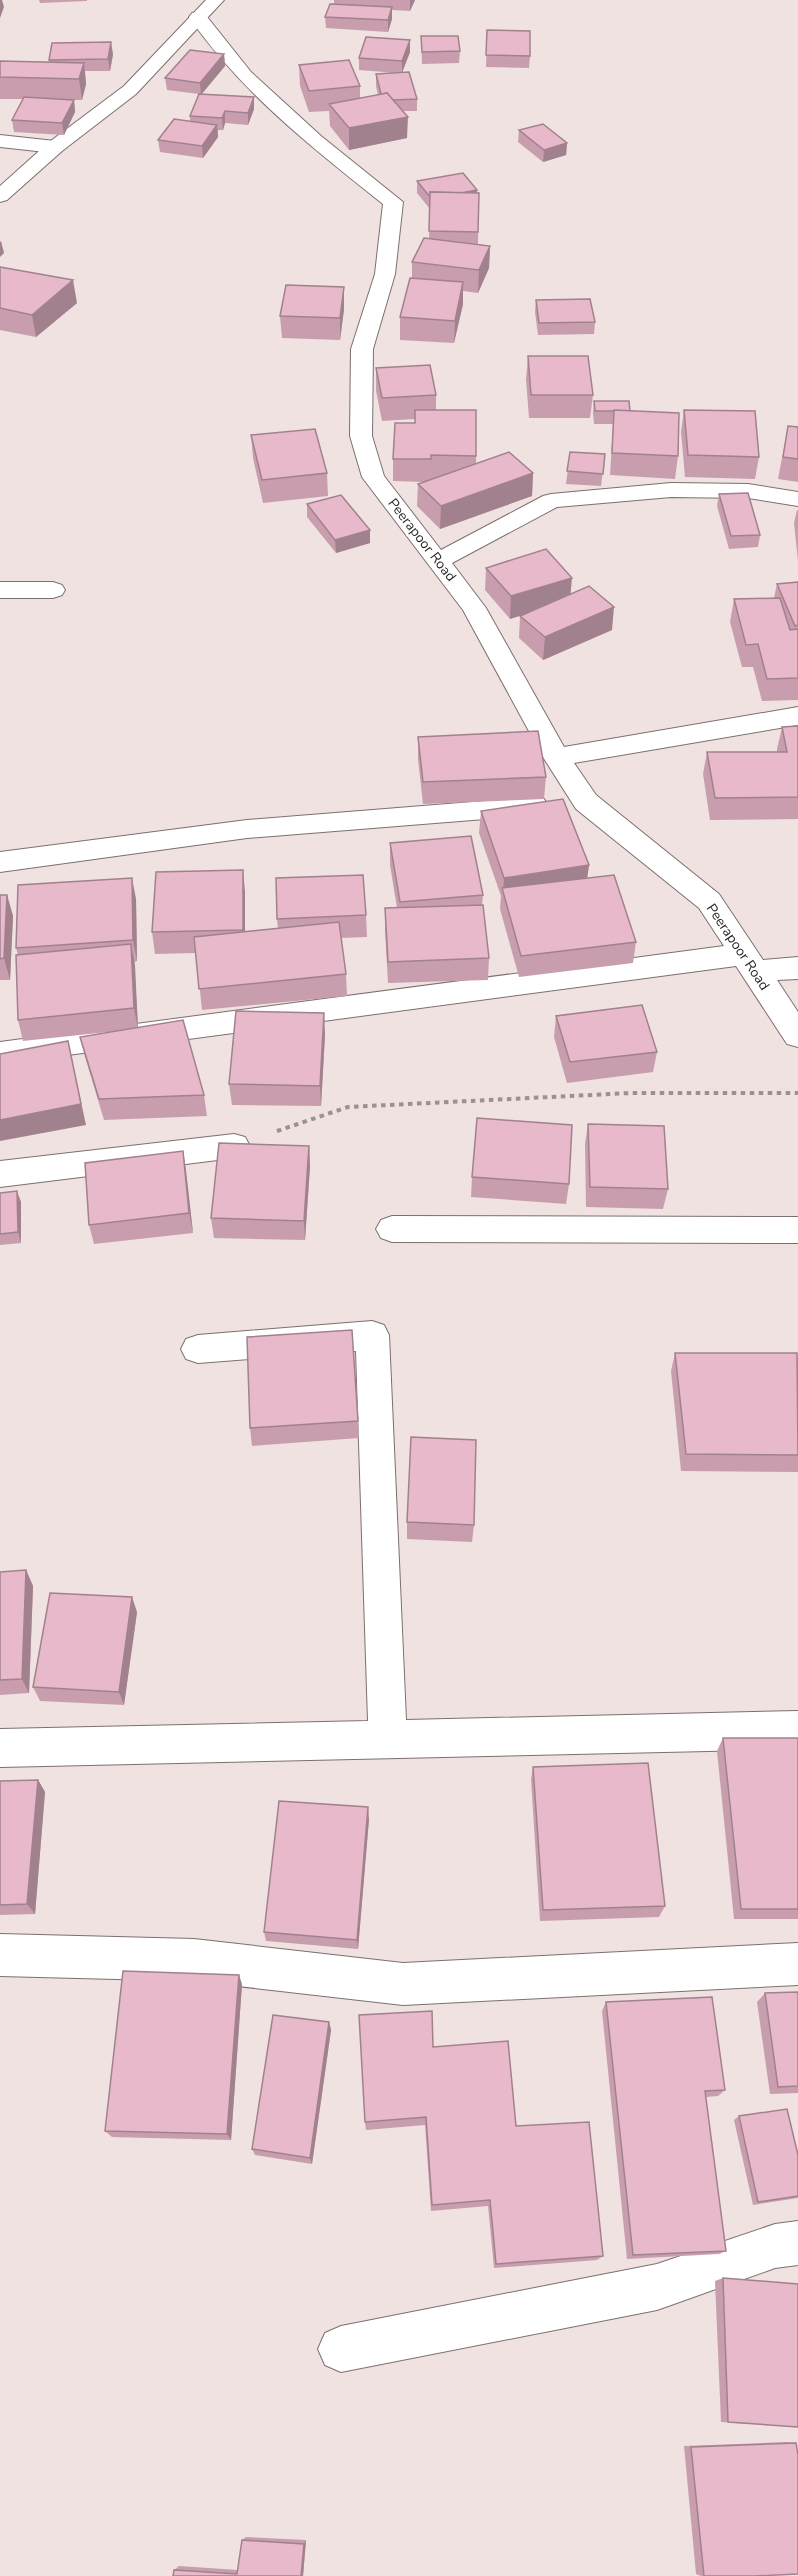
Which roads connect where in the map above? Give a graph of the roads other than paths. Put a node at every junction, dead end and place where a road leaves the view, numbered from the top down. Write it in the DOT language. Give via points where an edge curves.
graph roads {
  1 [pos="215,0"];
  2 [pos="198,17"];
  3 [pos="0,141"];
  4 [pos="55,147"];
  5 [pos="0,196"];
  6 [pos="798,499"];
  7 [pos="438,561"];
  8 [pos="0,590"];
  9 [pos="53,590"];
  10 [pos="798,716"];
  11 [pos="556,757"];
  12 [pos="586,802"];
  13 [pos="0,862"];
  14 [pos="749,962"];
  15 [pos="798,968"];
  16 [pos="798,1036"];
  17 [pos="0,1053"];
  18 [pos="234,1146"];
  19 [pos="0,1174"];
  20 [pos="392,1229"];
  21 [pos="798,1230"];
  22 [pos="198,1348"];
  23 [pos="798,1730"];
  24 [pos="388,1741"];
  25 [pos="0,1748"];
  26 [pos="0,1955"];
  27 [pos="798,1964"];
  28 [pos="798,2243"];
  29 [pos="341,2349"];
  1 -- 2 [label="street"];
  2 -- 4 [label="street" via="130,90"];
  2 -- 7 [label="street, Peerapoor Road" via="245,76 314,140 393,202 385,274 362,349 362,436 373,477"];
  3 -- 4 [label="street"];
  4 -- 5 [label="street"];
  6 -- 7 [label="street" via="748,491 671,490 551,501"];
  7 -- 11 [label="street, Peerapoor Road" via="474,608"];
  8 -- 9 [label="street"];
  10 -- 11 [label="street"];
  11 -- 12 [label="street, Peerapoor Road"];
  12 -- 13 [label="street" via="247,829"];
  12 -- 14 [label="street, Peerapoor Road" via="709,901"];
  14 -- 15 [label="street"];
  14 -- 16 [label="street, Peerapoor Road"];
  14 -- 17 [label="street"];
  18 -- 19 [label="street"];
  20 -- 21 [label="street"];
  22 -- 24 [label="street" via="372,1335"];
  23 -- 24 [label="street"];
  24 -- 25 [label="street"];
  26 -- 27 [label="street" via="194,1960 403,1984"];
  28 -- 29 [label="street" via="775,2246 657,2288"];
}
